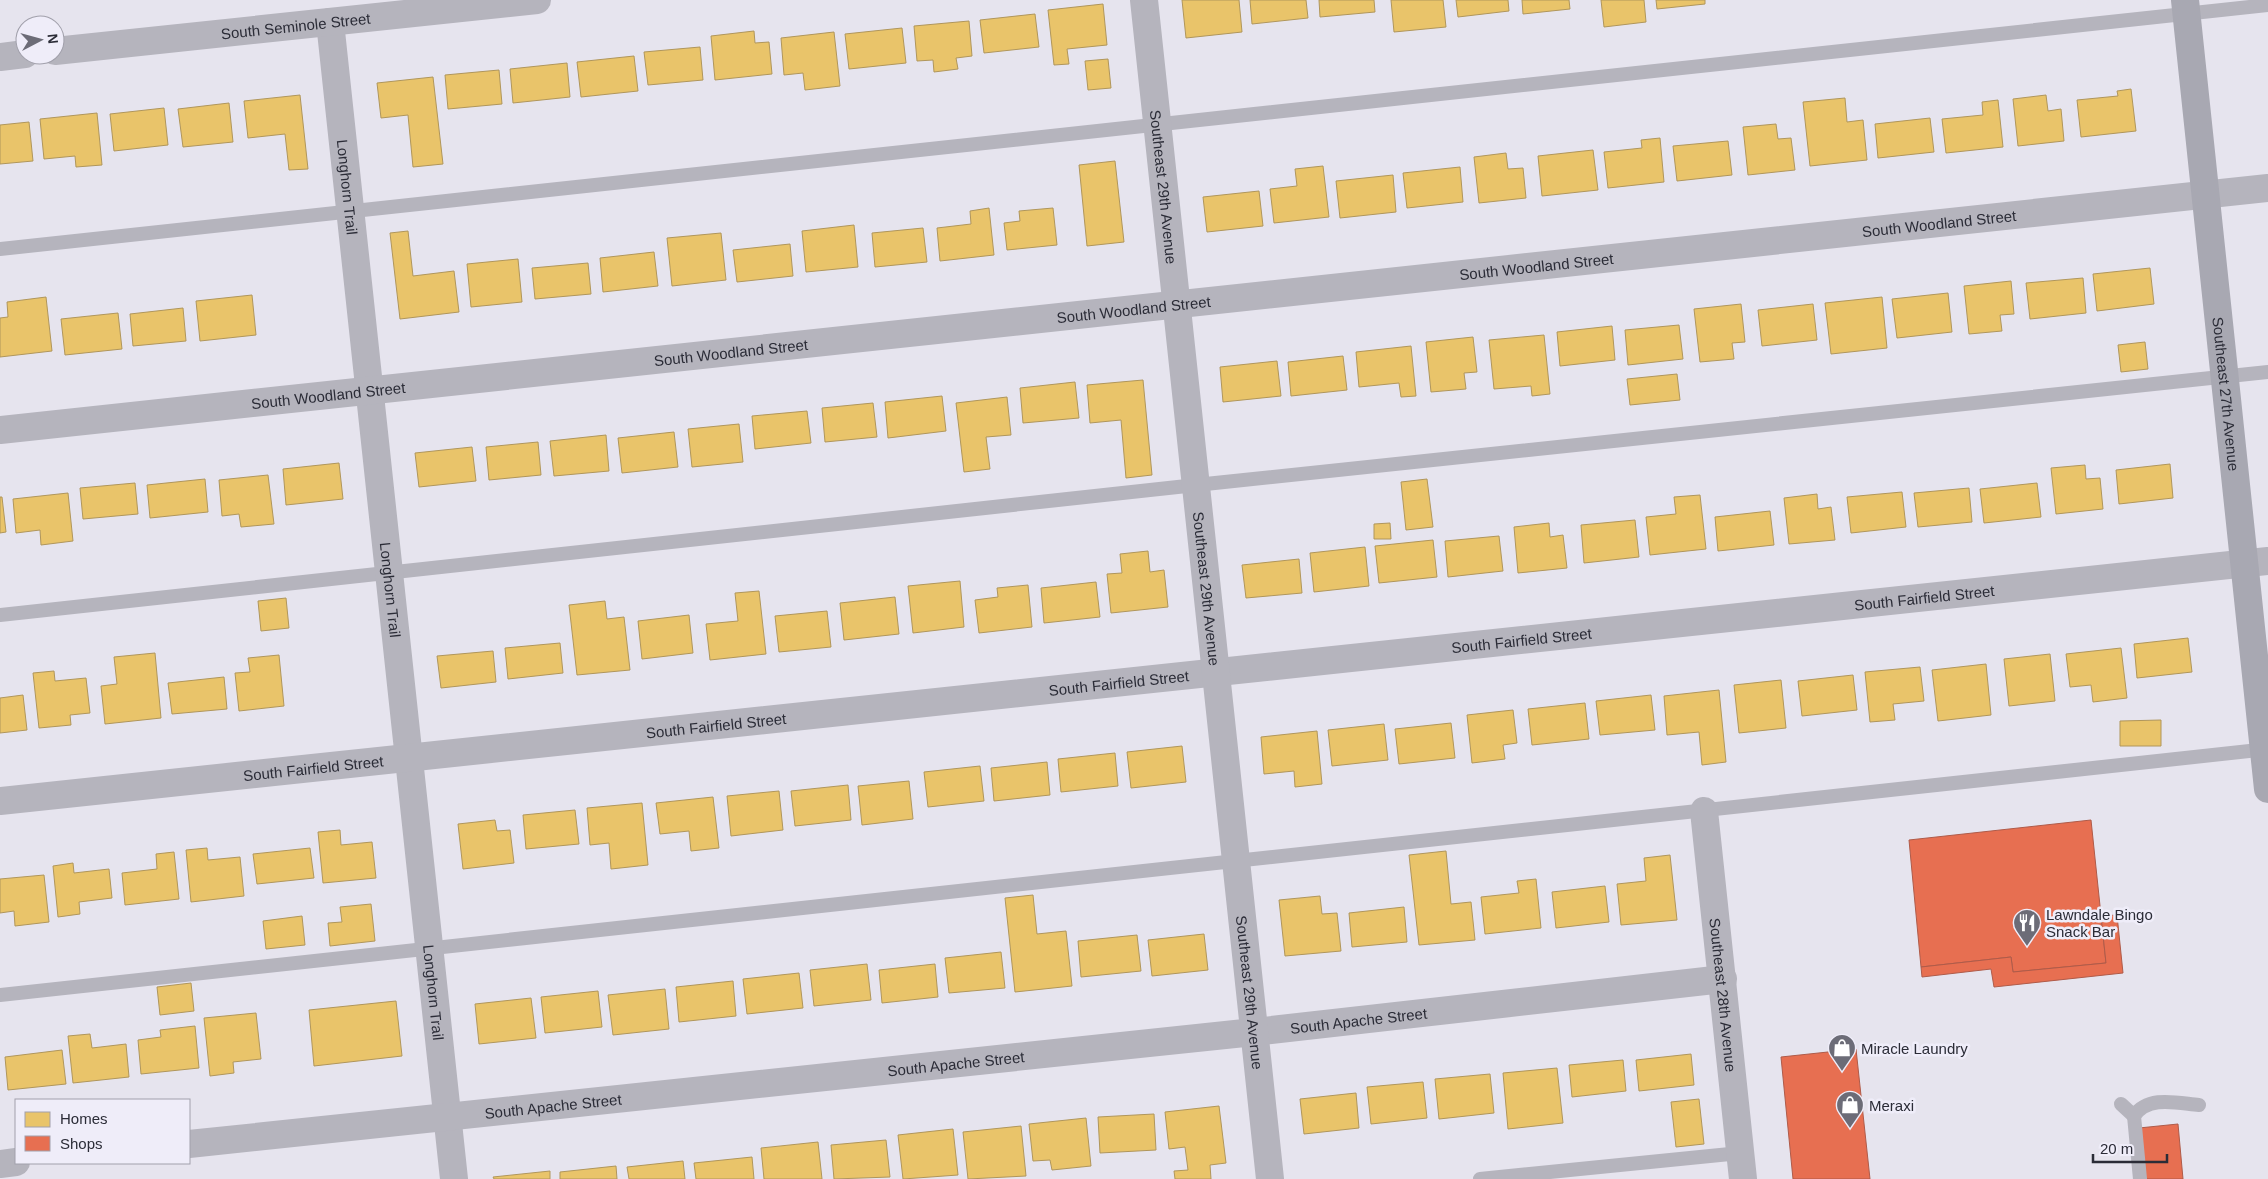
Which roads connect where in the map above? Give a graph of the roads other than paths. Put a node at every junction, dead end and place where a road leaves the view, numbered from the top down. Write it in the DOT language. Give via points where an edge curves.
graph roads {
  1 [pos="538,0"];
  2 [pos="1144,0"];
  3 [pos="2268,4"];
  4 [pos="2185,6"];
  5 [pos="329,11"];
  6 [pos="65,50"];
  7 [pos="15,55"];
  8 [pos="0,57"];
  9 [pos="1157,124"];
  10 [pos="2268,188"];
  11 [pos="2205,194"];
  12 [pos="351,212"];
  13 [pos="0,248"];
  14 [pos="1177,304"];
  15 [pos="2268,372"];
  16 [pos="2224,377"];
  17 [pos="370,390"];
  18 [pos="0,430"];
  19 [pos="1196,485"];
  20 [pos="2256,563"];
  21 [pos="389,574"];
  22 [pos="0,615"];
  23 [pos="1216,672"];
  24 [pos="2266,749"];
  25 [pos="409,758"];
  26 [pos="2268,788"];
  27 [pos="0,801"];
  28 [pos="1704,811"];
  29 [pos="1236,862"];
  30 [pos="429,949"];
  31 [pos="1723,979"];
  32 [pos="0,995"];
  33 [pos="1254,1032"];
  34 [pos="2121,1104"];
  35 [pos="2199,1105"];
  36 [pos="2134,1116"];
  37 [pos="447,1117"];
  38 [pos="190,1144"];
  39 [pos="15,1162"];
  40 [pos="0,1164"];
  41 [pos="1742,1166"];
  42 [pos="454,1179"];
  43 [pos="1270,1179"];
  44 [pos="1480,1179"];
  45 [pos="2140,1179"];
  1 -- 5 [label="street, South Seminole Street"];
  2 -- 9 [label="street, Southeast 29th Avenue"];
  3 -- 4 [label="lane"];
  4 -- 9 [label="lane"];
  4 -- 11 [label="main road, Southeast 27th Avenue"];
  5 -- 6 [label="street, South Seminole Street"];
  5 -- 12 [label="street, Longhorn Trail"];
  7 -- 8 [label="street"];
  9 -- 12 [label="lane"];
  9 -- 14 [label="street, Southeast 29th Avenue"];
  10 -- 11 [label="street, South Woodland Street"];
  11 -- 14 [label="street, South Woodland Street"];
  11 -- 16 [label="main road, Southeast 27th Avenue"];
  12 -- 13 [label="lane"];
  12 -- 17 [label="street, Longhorn Trail"];
  14 -- 17 [label="street, South Woodland Street"];
  14 -- 19 [label="street, Southeast 29th Avenue"];
  15 -- 16 [label="lane"];
  16 -- 19 [label="lane"];
  16 -- 20 [label="main road, Southeast 27th Avenue"];
  17 -- 18 [label="street, South Woodland Street"];
  17 -- 21 [label="street, Longhorn Trail"];
  19 -- 21 [label="lane"];
  19 -- 23 [label="street, Southeast 29th Avenue"];
  20 -- 23 [label="street, South Fairfield Street"];
  20 -- 24 [label="main road, Southeast 27th Avenue"];
  21 -- 22 [label="lane"];
  21 -- 25 [label="street, Longhorn Trail"];
  23 -- 25 [label="street, South Fairfield Street"];
  23 -- 29 [label="street, Southeast 29th Avenue"];
  24 -- 26 [label="main road, Southeast 27th Avenue"];
  24 -- 28 [label="lane"];
  25 -- 27 [label="street, South Fairfield Street"];
  25 -- 30 [label="street, Longhorn Trail"];
  28 -- 29 [label="lane"];
  28 -- 31 [label="street, Southeast 28th Avenue"];
  29 -- 30 [label="lane"];
  29 -- 33 [label="street, Southeast 29th Avenue"];
  30 -- 32 [label="lane"];
  30 -- 37 [label="street, Longhorn Trail"];
  31 -- 33 [label="street, South Apache Street"];
  31 -- 41 [label="street, Southeast 28th Avenue"];
  33 -- 37 [label="street, South Apache Street"];
  33 -- 43 [label="street, Southeast 29th Avenue"];
  34 -- 36 [label="lane"];
  35 -- 36 [label="lane" via="2149,1103 2139,1108"];
  36 -- 45 [label="lane"];
  37 -- 38 [label="street, South Apache Street"];
  37 -- 42 [label="street, Longhorn Trail"];
  39 -- 40 [label="street"];
  41 -- 44 [label="lane"];
}
